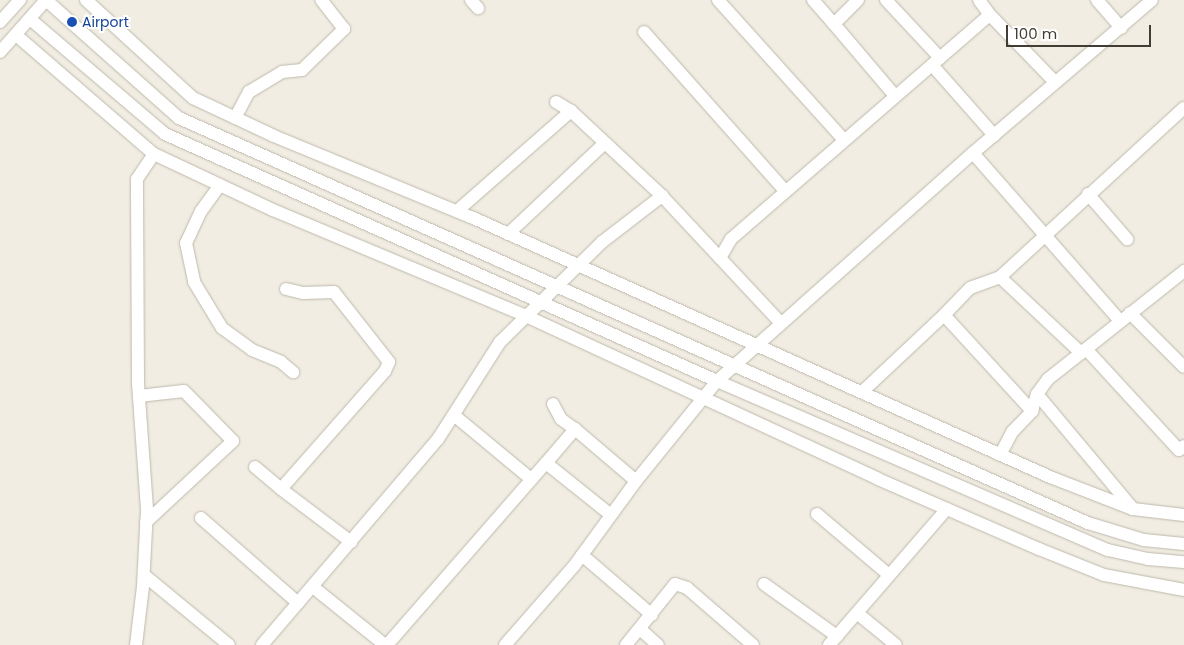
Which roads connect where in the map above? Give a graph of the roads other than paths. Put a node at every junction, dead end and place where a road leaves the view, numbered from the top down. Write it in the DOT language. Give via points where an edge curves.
graph roads {
  1 [pos="25,0"];
  2 [pos="86,0"];
  3 [pos="321,0"];
  4 [pos="718,0"];
  5 [pos="813,0"];
  6 [pos="858,0"];
  7 [pos="886,0"];
  8 [pos="979,0"];
  9 [pos="1097,0"];
  10 [pos="1152,0"];
  11 [pos="16,4"];
  12 [pos="40,7"];
  13 [pos="990,15"];
  14 [pos="0,22"];
  15 [pos="834,24"];
  16 [pos="1121,28"];
  17 [pos="644,32"];
  18 [pos="16,35"];
  19 [pos="0,52"];
  20 [pos="936,62"];
  21 [pos="1055,82"];
  22 [pos="895,96"];
  23 [pos="556,102"];
  24 [pos="1184,108"];
  25 [pos="571,111"];
  26 [pos="235,118"];
  27 [pos="994,136"];
  28 [pos="844,140"];
  29 [pos="604,143"];
  30 [pos="973,153"];
  31 [pos="154,154"];
  32 [pos="220,185"];
  33 [pos="785,191"];
  34 [pos="1088,194"];
  35 [pos="662,196"];
  36 [pos="457,211"];
  37 [pos="508,234"];
  38 [pos="1044,234"];
  39 [pos="1127,239"];
  40 [pos="720,258"];
  41 [pos="578,265"];
  42 [pos="1000,277"];
  43 [pos="1182,278"];
  44 [pos="557,284"];
  45 [pos="286,289"];
  46 [pos="541,300"];
  47 [pos="944,315"];
  48 [pos="526,316"];
  49 [pos="1125,317"];
  50 [pos="781,323"];
  51 [pos="756,345"];
  52 [pos="1084,351"];
  53 [pos="736,364"];
  54 [pos="1184,367"];
  55 [pos="293,372"];
  56 [pos="717,381"];
  57 [pos="862,392"];
  58 [pos="1037,394"];
  59 [pos="139,396"];
  60 [pos="701,397"];
  61 [pos="553,404"];
  62 [pos="1032,411"];
  63 [pos="455,416"];
  64 [pos="575,429"];
  65 [pos="1184,446"];
  66 [pos="1000,455"];
  67 [pos="546,464"];
  68 [pos="256,467"];
  69 [pos="531,479"];
  70 [pos="636,481"];
  71 [pos="281,489"];
  72 [pos="947,509"];
  73 [pos="1133,510"];
  74 [pos="817,514"];
  75 [pos="611,515"];
  76 [pos="1184,515"];
  77 [pos="201,518"];
  78 [pos="146,522"];
  79 [pos="351,542"];
  80 [pos="1184,544"];
  81 [pos="582,555"];
  82 [pos="1184,562"];
  83 [pos="144,575"];
  84 [pos="889,575"];
  85 [pos="764,584"];
  86 [pos="313,588"];
  87 [pos="1184,590"];
  88 [pos="298,603"];
  89 [pos="857,613"];
  90 [pos="652,615"];
  91 [pos="640,629"];
  92 [pos="833,640"];
  93 [pos="136,645"];
  94 [pos="230,645"];
  95 [pos="262,645"];
  96 [pos="386,645"];
  97 [pos="505,645"];
  98 [pos="626,645"];
  99 [pos="658,645"];
  100 [pos="753,645"];
  101 [pos="896,645"];
  1 -- 12 [label="street"];
  2 -- 26 [label="street" via="194,98"];
  3 -- 26 [label="street" via="344,29 302,70 282,72 249,92"];
  4 -- 28 [label="street"];
  5 -- 15 [label="street"];
  6 -- 15 [label="street"];
  7 -- 20 [label="street"];
  8 -- 13 [label="street"];
  9 -- 16 [label="street"];
  10 -- 16 [label="street"];
  11 -- 14 [label="street"];
  12 -- 18 [label="street"];
  12 -- 44 [label="street" via="179,118"];
  12 -- 46 [label="street" via="166,134"];
  13 -- 20 [label="street"];
  13 -- 21 [label="street"];
  15 -- 22 [label="street"];
  16 -- 21 [label="street"];
  17 -- 33 [label="street"];
  18 -- 19 [label="street"];
  18 -- 31 [label="street"];
  20 -- 22 [label="street"];
  20 -- 27 [label="street"];
  21 -- 27 [label="street"];
  22 -- 28 [label="street"];
  23 -- 25 [label="street"];
  24 -- 34 [label="street"];
  25 -- 29 [label="street"];
  25 -- 36 [label="street"];
  26 -- 36 [label="street"];
  27 -- 30 [label="street"];
  28 -- 33 [label="street"];
  29 -- 35 [label="street"];
  29 -- 37 [label="street"];
  30 -- 38 [label="street"];
  30 -- 50 [label="street"];
  31 -- 32 [label="street"];
  31 -- 59 [label="street" via="137,179"];
  32 -- 48 [label="street"];
  32 -- 55 [label="street" via="201,211 186,243 194,282 222,328 252,350 281,362"];
  33 -- 40 [label="street" via="731,240"];
  34 -- 38 [label="street"];
  34 -- 39 [label="street"];
  35 -- 40 [label="street"];
  35 -- 41 [label="street"];
  36 -- 37 [label="street"];
  37 -- 41 [label="street"];
  38 -- 42 [label="street"];
  38 -- 49 [label="street"];
  40 -- 50 [label="street"];
  41 -- 44 [label="street"];
  41 -- 51 [label="street"];
  42 -- 47 [label="street" via="970,288"];
  42 -- 52 [label="street"];
  43 -- 49 [label="street"];
  44 -- 46 [label="street"];
  44 -- 53 [label="street"];
  45 -- 71 [label="street" via="304,293 334,292 389,362 385,371"];
  46 -- 48 [label="street"];
  46 -- 56 [label="street"];
  47 -- 57 [label="street"];
  47 -- 62 [label="street"];
  48 -- 60 [label="street"];
  48 -- 63 [label="street" via="500,342 480,369"];
  49 -- 52 [label="street"];
  49 -- 54 [label="street"];
  50 -- 51 [label="street"];
  51 -- 53 [label="street"];
  51 -- 57 [label="street"];
  52 -- 58 [label="street" via="1048,379"];
  52 -- 65 [label="street" via="1179,450"];
  53 -- 56 [label="street"];
  53 -- 80 [label="street" via="880,432 1088,523 1144,540"];
  56 -- 60 [label="street"];
  56 -- 82 [label="street" via="1108,550 1148,559"];
  57 -- 66 [label="street"];
  58 -- 62 [label="street"];
  58 -- 73 [label="street"];
  59 -- 78 [label="street"];
  59 -- 78 [label="street" via="184,391 233,441"];
  60 -- 70 [label="street"];
  60 -- 72 [label="street"];
  61 -- 64 [label="street" via="561,419"];
  62 -- 66 [label="street" via="1013,431"];
  63 -- 69 [label="street"];
  63 -- 79 [label="street"];
  64 -- 67 [label="street"];
  64 -- 70 [label="street"];
  66 -- 73 [label="street"];
  67 -- 69 [label="street"];
  67 -- 75 [label="street"];
  68 -- 71 [label="street"];
  69 -- 96 [label="street"];
  70 -- 75 [label="street"];
  71 -- 79 [label="street"];
  72 -- 84 [label="street"];
  72 -- 87 [label="street" via="1104,575"];
  73 -- 76 [label="street"];
  74 -- 84 [label="street"];
  75 -- 81 [label="street"];
  77 -- 88 [label="street"];
  78 -- 83 [label="street"];
  79 -- 86 [label="street"];
  81 -- 90 [label="street"];
  81 -- 97 [label="street"];
  83 -- 93 [label="street"];
  83 -- 94 [label="street"];
  84 -- 89 [label="street"];
  85 -- 92 [label="street"];
  86 -- 88 [label="street"];
  86 -- 96 [label="street"];
  88 -- 95 [label="street"];
  89 -- 92 [label="street"];
  89 -- 101 [label="street"];
  90 -- 91 [label="street"];
  90 -- 100 [label="street" via="675,584 687,588"];
  91 -- 98 [label="street"];
  91 -- 99 [label="street"];
}
